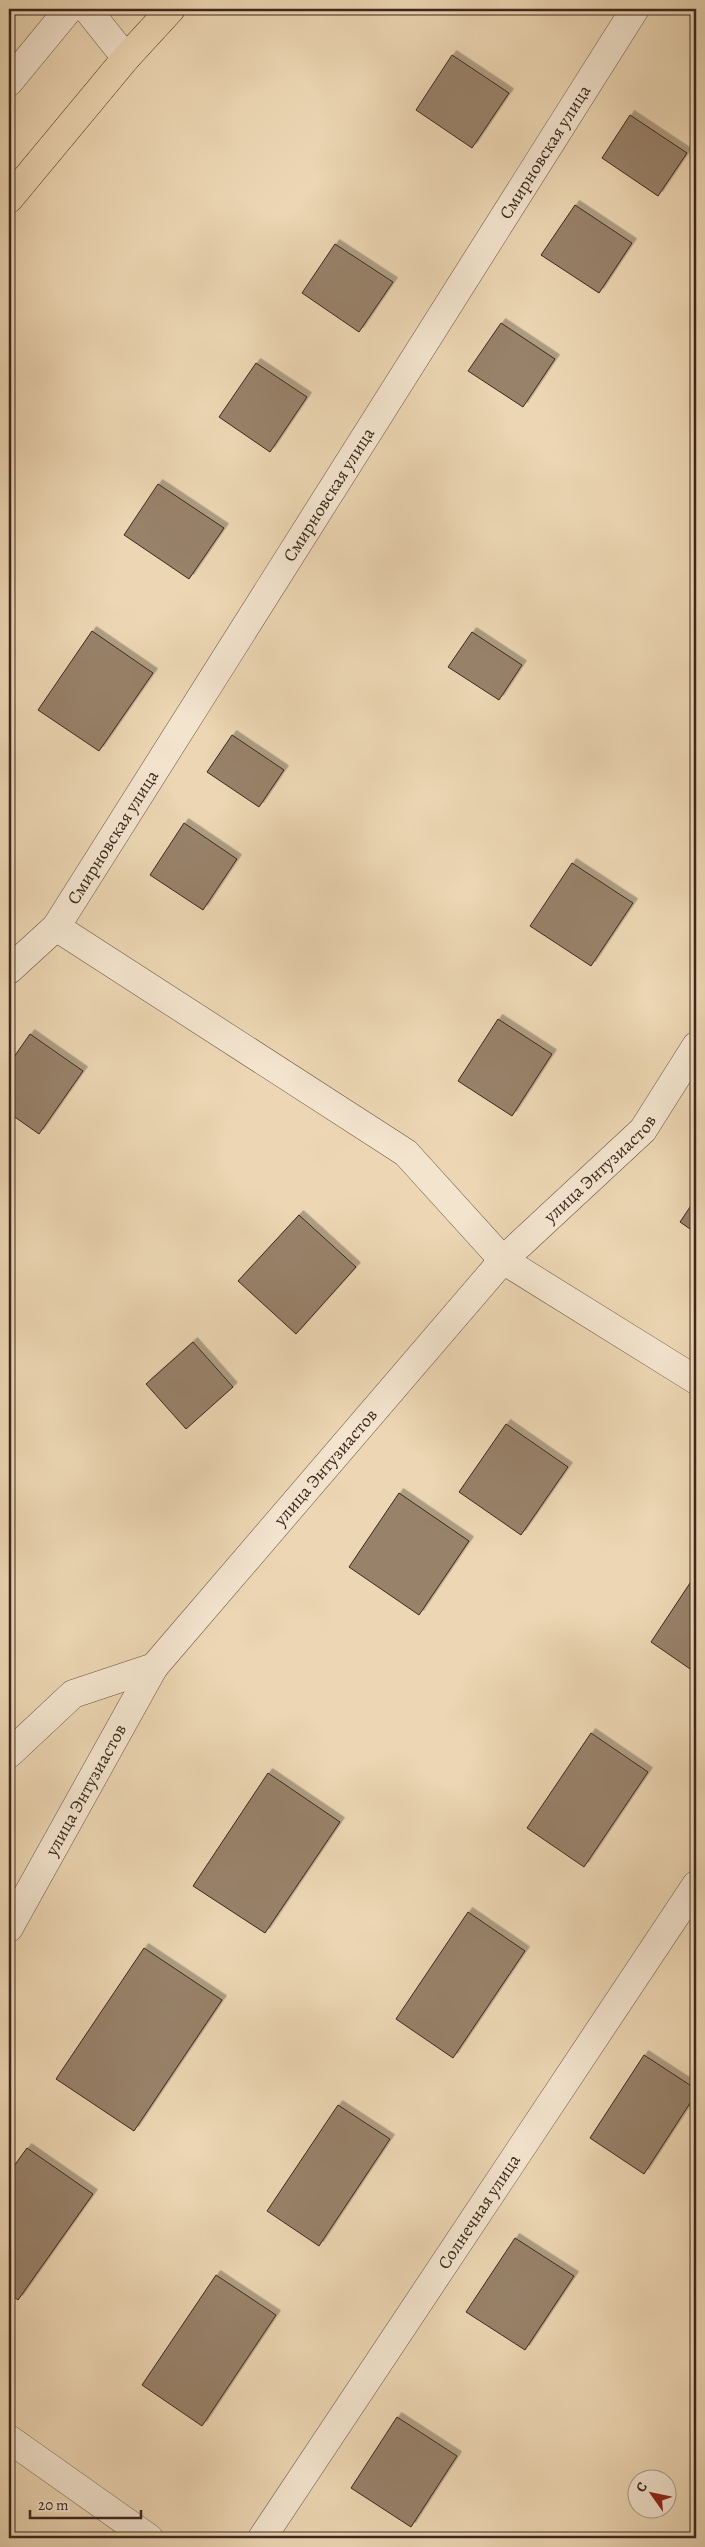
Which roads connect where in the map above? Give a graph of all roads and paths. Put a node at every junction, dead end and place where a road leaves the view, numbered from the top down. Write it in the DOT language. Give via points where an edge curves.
graph roads {
  1 [pos="69,9"];
  2 [pos="87,9"];
  3 [pos="171,9"];
  4 [pos="635,9"];
  5 [pos="126,58"];
  6 [pos="9,82"];
  7 [pos="9,199"];
  8 [pos="56,927"];
  9 [pos="9,970"];
  10 [pos="696,1046"];
  11 [pos="502,1260"];
  12 [pos="696,1380"];
  13 [pos="154,1667"];
  14 [pos="9,1754"];
  15 [pos="696,1885"];
  16 [pos="9,1928"];
  17 [pos="9,2439"];
  18 [pos="149,2538"];
  19 [pos="262,2538"];
  1 -- 6 [label="street"];
  2 -- 5 [label="street"];
  3 -- 5 [label="main road"];
  4 -- 8 [label="street, Смирновская улица"];
  5 -- 7 [label="main road"];
  8 -- 9 [label="street, Смирновская улица"];
  8 -- 11 [label="street" via="406,1153"];
  10 -- 11 [label="street, улица Энтузиастов" via="644,1130"];
  11 -- 12 [label="street"];
  11 -- 13 [label="street, улица Энтузиастов"];
  13 -- 14 [label="street" via="73,1694"];
  13 -- 16 [label="street, улица Энтузиастов"];
  15 -- 19 [label="street, Солнечная улица"];
  17 -- 18 [label="street"];
}
